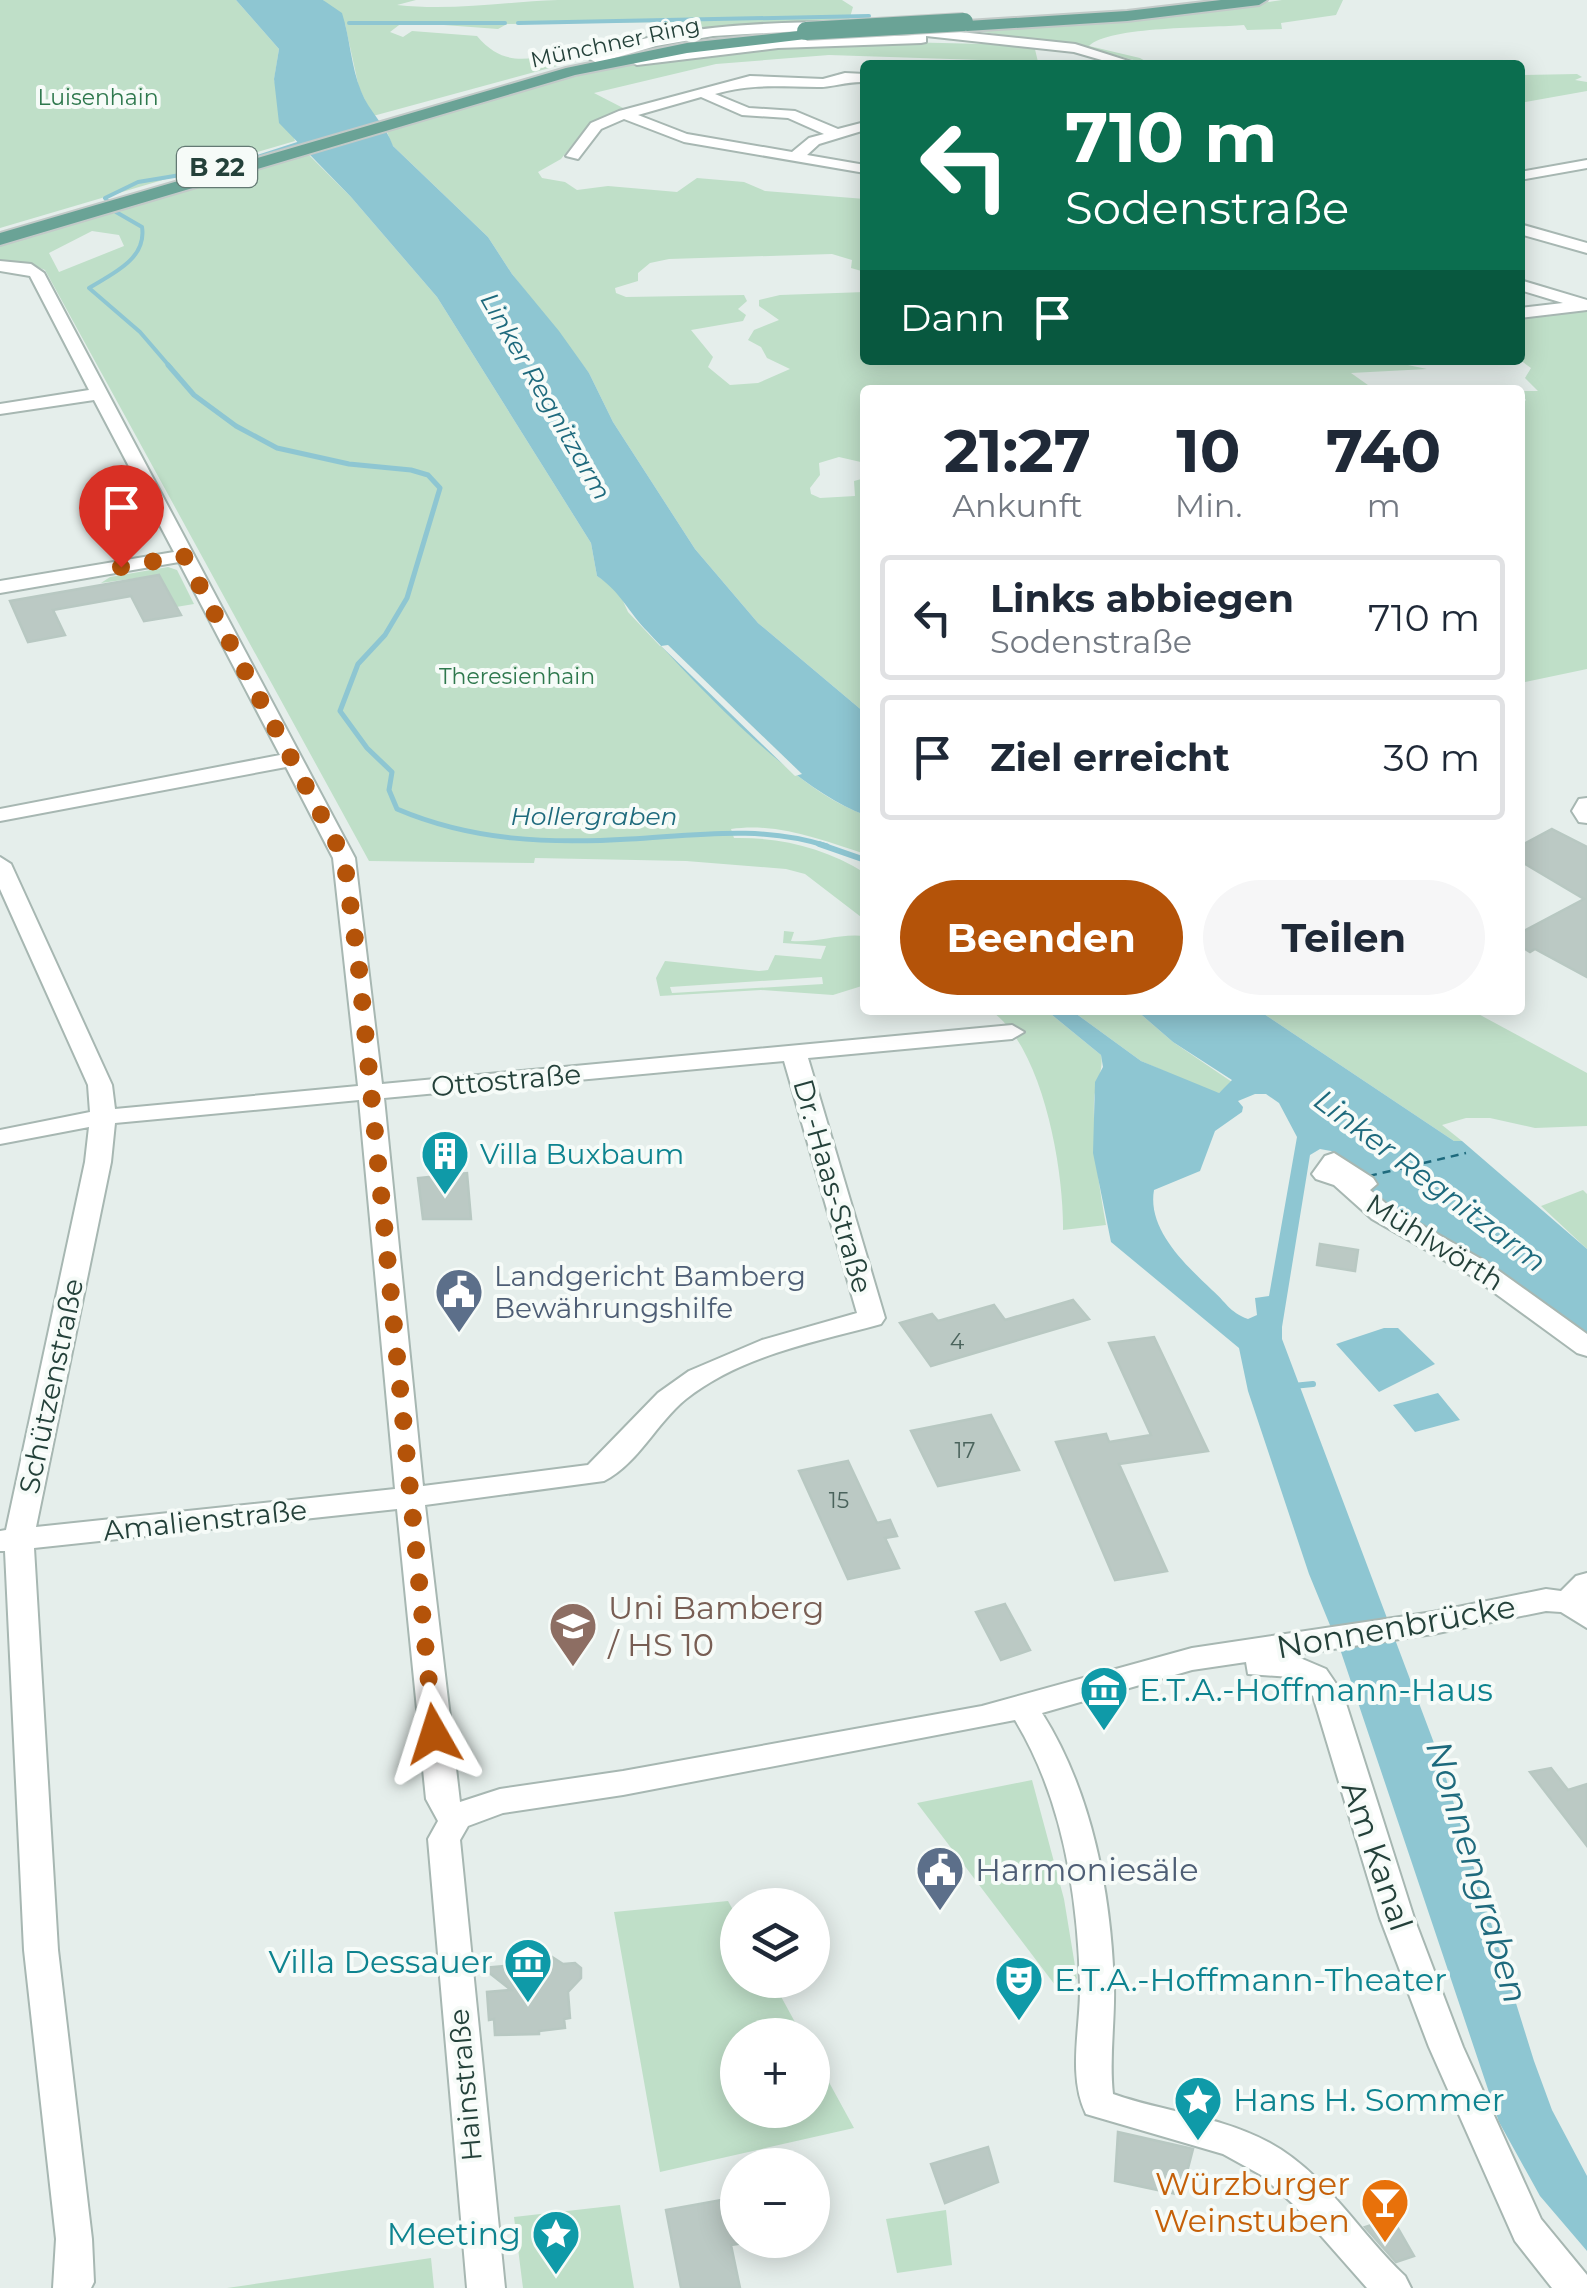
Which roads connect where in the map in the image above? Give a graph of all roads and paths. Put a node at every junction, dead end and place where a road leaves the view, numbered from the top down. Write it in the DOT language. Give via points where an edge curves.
graph roads {
  1 [pos="1227,0"];
  2 [pos="1260,0"];
  3 [pos="969,29"];
  4 [pos="938,32"];
  5 [pos="807,33"];
  6 [pos="1056,45"];
  7 [pos="597,59"];
  8 [pos="1120,60"];
  9 [pos="572,71"];
  10 [pos="860,78"];
  11 [pos="702,93"];
  12 [pos="624,114"];
  13 [pos="407,115"];
  14 [pos="860,127"];
  15 [pos="837,134"];
  16 [pos="573,156"];
  17 [pos="794,158"];
  18 [pos="1587,164"];
  19 [pos="860,168"];
  20 [pos="1525,175"];
  21 [pos="1525,230"];
  22 [pos="0,236"];
  23 [pos="1587,248"];
  24 [pos="0,266"];
  25 [pos="1525,286"];
  26 [pos="1584,303"];
  27 [pos="1525,311"];
  28 [pos="99,394"];
  29 [pos="0,409"];
  30 [pos="184,556"];
  31 [pos="0,587"];
  32 [pos="294,760"];
  33 [pos="1587,804"];
  34 [pos="0,814"];
  35 [pos="1587,817"];
  36 [pos="0,864"];
  37 [pos="1012,1032"];
  38 [pos="794,1053"];
  39 [pos="370,1093"];
  40 [pos="103,1117"];
  41 [pos="0,1137"];
  42 [pos="1364,1184"];
  43 [pos="872,1318"];
  44 [pos="1587,1347"];
  45 [pos="409,1498"];
  46 [pos="10,1540"];
  47 [pos="1580,1601"];
  48 [pos="1154,1668"];
  49 [pos="1024,1709"];
  50 [pos="457,1817"];
  51 [pos="72,2288"];
  52 [pos="486,2288"];
  53 [pos="1392,2288"];
  54 [pos="1575,2288"];
  1 -- 3 [label="main road, Münchner Ring / B 22"];
  2 -- 3 [label="main road, Münchner Ring / B 22"];
  3 -- 4 [label="street"];
  3 -- 5 [label="main road, Münchner Ring / B 22, bridge"];
  3 -- 6 [label="street"];
  3 -- 9 [label="street" via="778,44"];
  4 -- 6 [label="street"];
  4 -- 7 [label="street" via="784,25 719,30"];
  5 -- 7 [label="main road, Münchner Ring / B 22" via="717,39"];
  5 -- 9 [label="main road, Münchner Ring / B 22"];
  6 -- 8 [label="street"];
  7 -- 13 [label="main road, Münchner Ring / B 22"];
  9 -- 13 [label="main road, Münchner Ring / B 22"];
  10 -- 11 [label="street" via="750,80"];
  11 -- 12 [label="street"];
  11 -- 15 [label="street" via="747,112 790,114"];
  12 -- 16 [label="street" via="603,121"];
  12 -- 17 [label="street" via="684,138"];
  13 -- 22 [label="main road, Münchner Ring / B 22"];
  14 -- 15 [label="street"];
  15 -- 17 [label="street"];
  17 -- 19 [label="street"];
  18 -- 20 [label="street"];
  21 -- 23 [label="street"];
  24 -- 28 [label="street" via="32,269"];
  25 -- 26 [label="street"];
  26 -- 27 [label="street"];
  28 -- 29 [label="street"];
  28 -- 30 [label="street"];
  30 -- 31 [label="street"];
  30 -- 32 [label="street"];
  32 -- 34 [label="street"];
  32 -- 39 [label="street" via="347,868"];
  33 -- 35 [label="street"];
  36 -- 40 [label="street, Schützenstraße" via="100,1084"];
  37 -- 38 [label="street, Ottostraße"];
  38 -- 39 [label="street, Ottostraße"];
  38 -- 43 [label="street, Dr.-Haas-Straße"];
  39 -- 40 [label="street, Ottostraße"];
  39 -- 45 [label="street"];
  40 -- 41 [label="street, Ottostraße"];
  40 -- 46 [label="street, Schützenstraße"];
  42 -- 44 [label="street, Mühlwörth" via="1334,1160 1325,1174 1479,1269"];
  43 -- 45 [label="street, Amalienstraße" via="802,1336 691,1382 594,1474"];
  45 -- 46 [label="street, Amalienstraße"];
  45 -- 50 [label="street" via="442,1799"];
  46 -- 51 [label="street, Schützenstraße" via="38,1852 40,1950 74,2239"];
  47 -- 48 [label="street, Nonnenbrücke" via="1546,1600"];
  48 -- 49 [label="street, Nonnenbrücke"];
  48 -- 54 [label="street, Am Kanal" via="1192,1674 1282,1663 1320,1680 1446,2047 1528,2230"];
  49 -- 50 [label="street, Nonnenbrücke" via="500,1801"];
  49 -- 53 [label="street" via="1053,1755 1068,1801 1097,1956 1101,2104 1272,2162"];
  50 -- 52 [label="street, Hainstraße" via="444,1839"];
}
